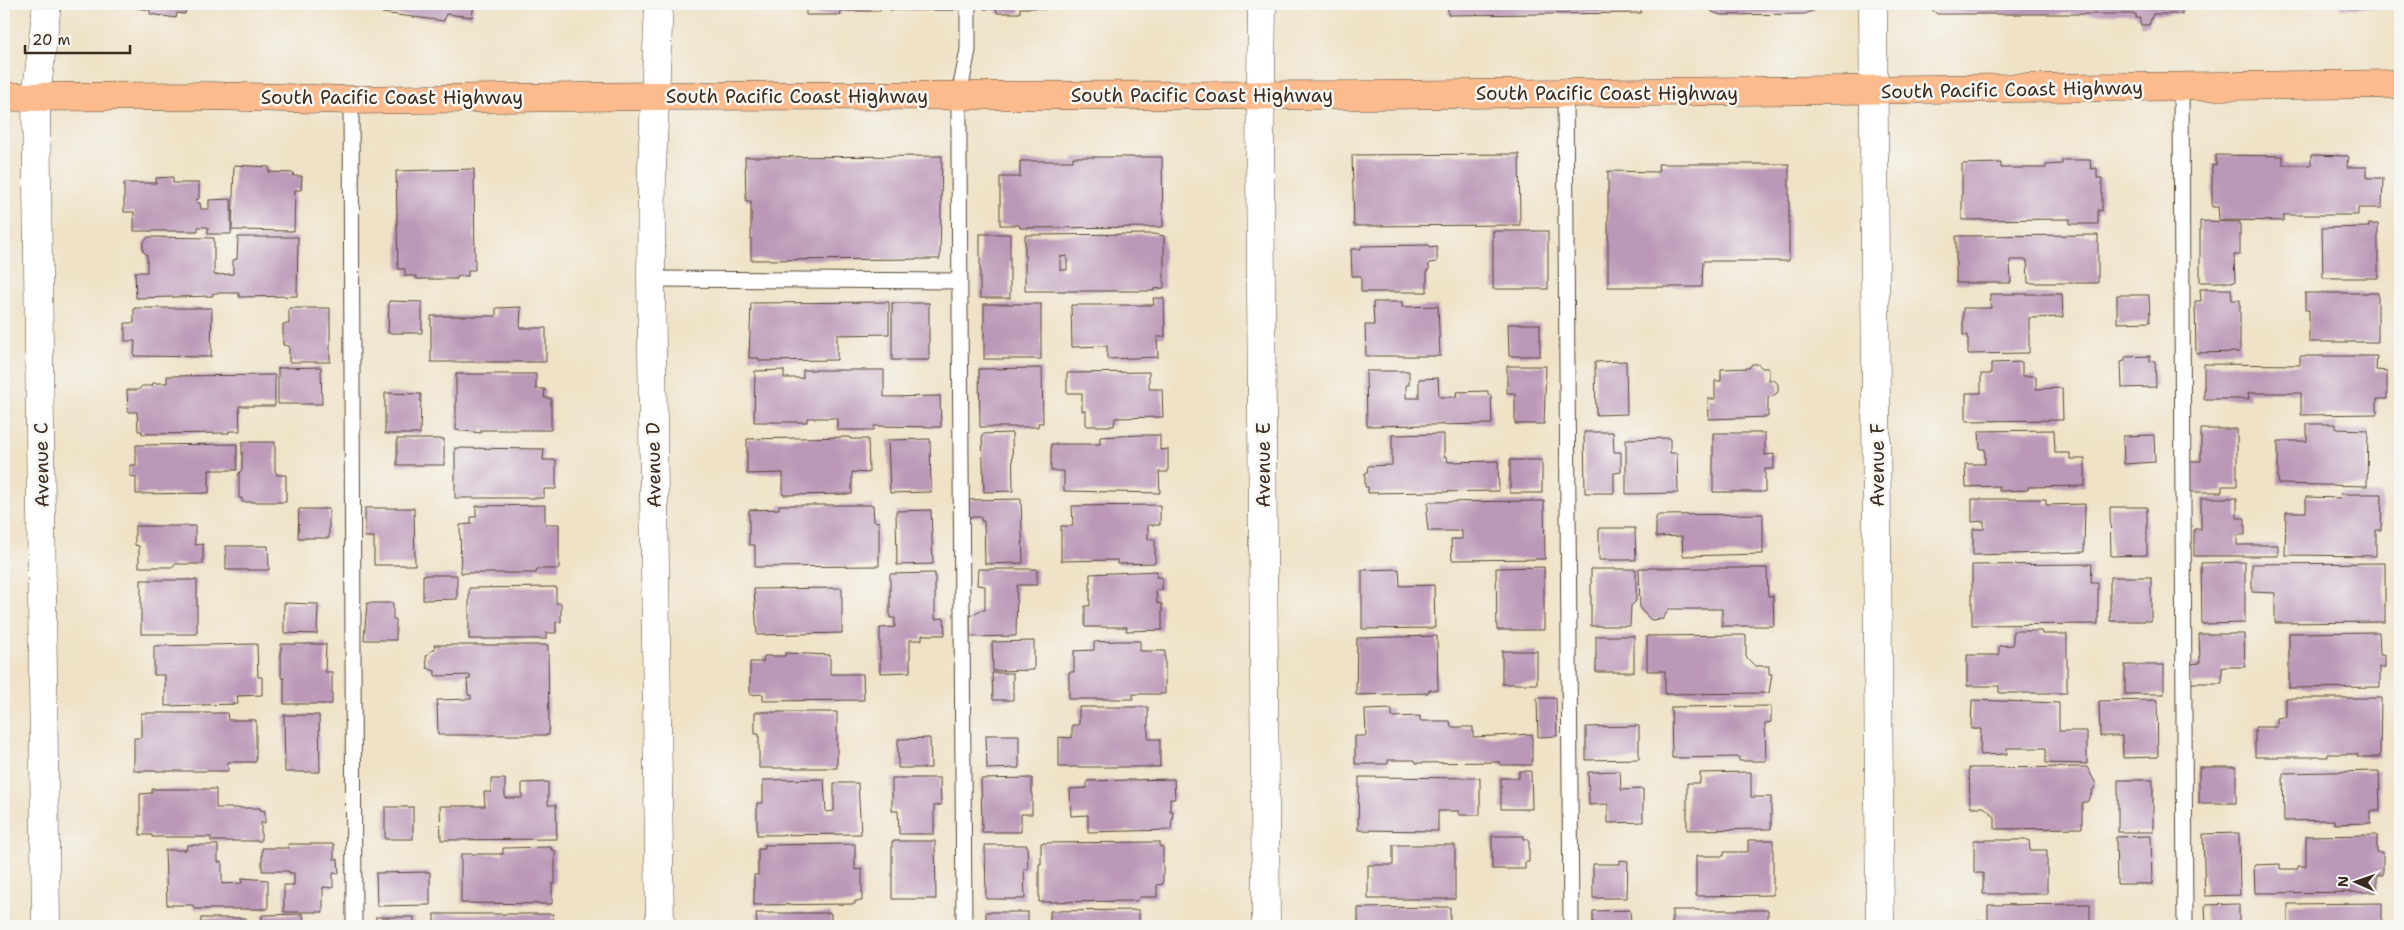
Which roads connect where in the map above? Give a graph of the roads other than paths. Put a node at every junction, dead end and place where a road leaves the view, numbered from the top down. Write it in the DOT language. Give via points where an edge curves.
graph roads {
  1 [pos="47,4"];
  2 [pos="659,4"];
  3 [pos="968,4"];
  4 [pos="1262,4"];
  5 [pos="1873,4"];
  6 [pos="2400,84"];
  7 [pos="2181,87"];
  8 [pos="1875,91"];
  9 [pos="1565,93"];
  10 [pos="1261,95"];
  11 [pos="654,96"];
  12 [pos="959,96"];
  13 [pos="4,97"];
  14 [pos="36,98"];
  15 [pos="351,100"];
  16 [pos="651,279"];
  17 [pos="959,281"];
  18 [pos="46,926"];
  19 [pos="354,926"];
  20 [pos="660,926"];
  21 [pos="964,926"];
  22 [pos="1266,926"];
  23 [pos="1571,926"];
  24 [pos="1880,926"];
  25 [pos="2185,926"];
  1 -- 14 [label="street, Avenue C"];
  2 -- 11 [label="street, Avenue D"];
  3 -- 12 [label="lane" via="968,50"];
  4 -- 10 [label="street, Avenue E"];
  5 -- 8 [label="street, Avenue F"];
  6 -- 7 [label="highway, South Pacific Coast Highway"];
  7 -- 8 [label="highway, South Pacific Coast Highway"];
  7 -- 25 [label="lane"];
  8 -- 9 [label="highway, South Pacific Coast Highway"];
  8 -- 24 [label="street, Avenue F"];
  9 -- 10 [label="highway, South Pacific Coast Highway"];
  9 -- 23 [label="lane"];
  10 -- 12 [label="highway, South Pacific Coast Highway"];
  10 -- 22 [label="street, Avenue E"];
  11 -- 12 [label="highway, South Pacific Coast Highway"];
  11 -- 15 [label="highway, South Pacific Coast Highway"];
  11 -- 16 [label="street, Avenue D"];
  12 -- 17 [label="lane"];
  13 -- 14 [label="highway, South Pacific Coast Highway"];
  14 -- 15 [label="highway, South Pacific Coast Highway" via="211,96"];
  14 -- 18 [label="street, Avenue C"];
  15 -- 19 [label="lane"];
  16 -- 17 [label="lane"];
  16 -- 20 [label="street, Avenue D"];
  17 -- 21 [label="lane"];
}
